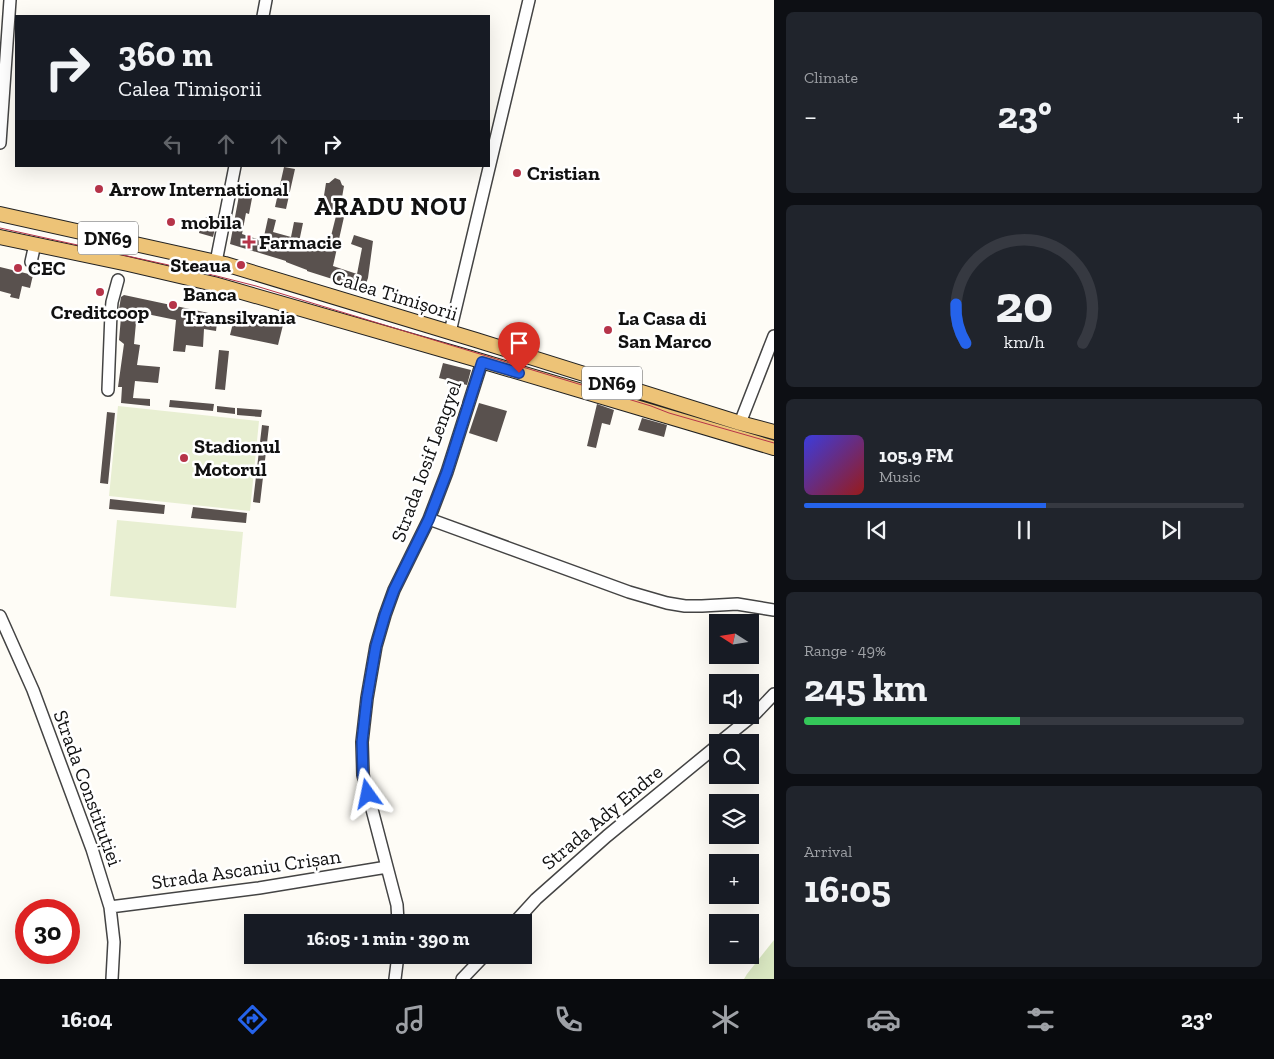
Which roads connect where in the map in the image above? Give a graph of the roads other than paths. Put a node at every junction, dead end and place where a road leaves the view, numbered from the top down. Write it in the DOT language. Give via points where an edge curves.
graph roads {
  1 [pos="10,0"];
  2 [pos="266,0"];
  3 [pos="529,0"];
  4 [pos="263,15"];
  5 [pos="0,143"];
  6 [pos="490,164"];
  7 [pos="235,167"];
  8 [pos="489,167"];
  9 [pos="0,214"];
  10 [pos="0,237"];
  11 [pos="35,244"];
  12 [pos="31,262"];
  13 [pos="216,262"];
  14 [pos="128,264"];
  15 [pos="450,332"];
  16 [pos="774,336"];
  17 [pos="482,362"];
  18 [pos="108,390"];
  19 [pos="740,423"];
  20 [pos="774,432"];
  21 [pos="774,448"];
  22 [pos="429,519"];
  23 [pos="774,610"];
  24 [pos="0,616"];
  25 [pos="774,694"];
  26 [pos="731,734"];
  27 [pos="709,752"];
  28 [pos="387,867"];
  29 [pos="110,907"];
  30 [pos="398,914"];
  31 [pos="522,914"];
  32 [pos="397,964"];
  33 [pos="476,964"];
  34 [pos="112,979"];
  35 [pos="395,979"];
  36 [pos="462,979"];
  1 -- 5 [label="street"];
  2 -- 4 [label="street"];
  3 -- 6 [label="street"];
  7 -- 13 [label="street"];
  8 -- 15 [label="street"];
  9 -- 13 [label="main road, Calea Timișorii / DN69"];
  10 -- 11 [label="main road, Calea Timișorii / DN69"];
  11 -- 12 [label="street"];
  11 -- 14 [label="main road, Calea Timișorii / DN69"];
  13 -- 15 [label="main road, Calea Timișorii / DN69"];
  14 -- 17 [label="main road, Calea Timișorii / DN69" via="214,284"];
  14 -- 18 [label="street" via="112,302"];
  15 -- 19 [label="main road, Calea Timișorii / DN69"];
  16 -- 19 [label="street"];
  17 -- 21 [label="main road, Calea Timișorii / DN69"];
  17 -- 22 [label="street, Strada Iosif Lengyel"];
  19 -- 20 [label="main road, Calea Timișorii / DN69"];
  22 -- 23 [label="street" via="667,603 737,604"];
  22 -- 28 [label="street, Strada Iosif Lengyel" via="385,615 376,646 365,716 363,775"];
  24 -- 29 [label="street, Strada Constituției" via="36,700 92,848"];
  25 -- 26 [label="street, Strada Ady Endre"];
  27 -- 31 [label="street, Strada Ady Endre" via="600,842"];
  28 -- 29 [label="street, Strada Ascaniu Crișan"];
  28 -- 30 [label="street, Strada Iosif Lengyel"];
  29 -- 34 [label="street, Strada Constituției" via="114,942"];
  32 -- 35 [label="street"];
  33 -- 36 [label="street"];
}
